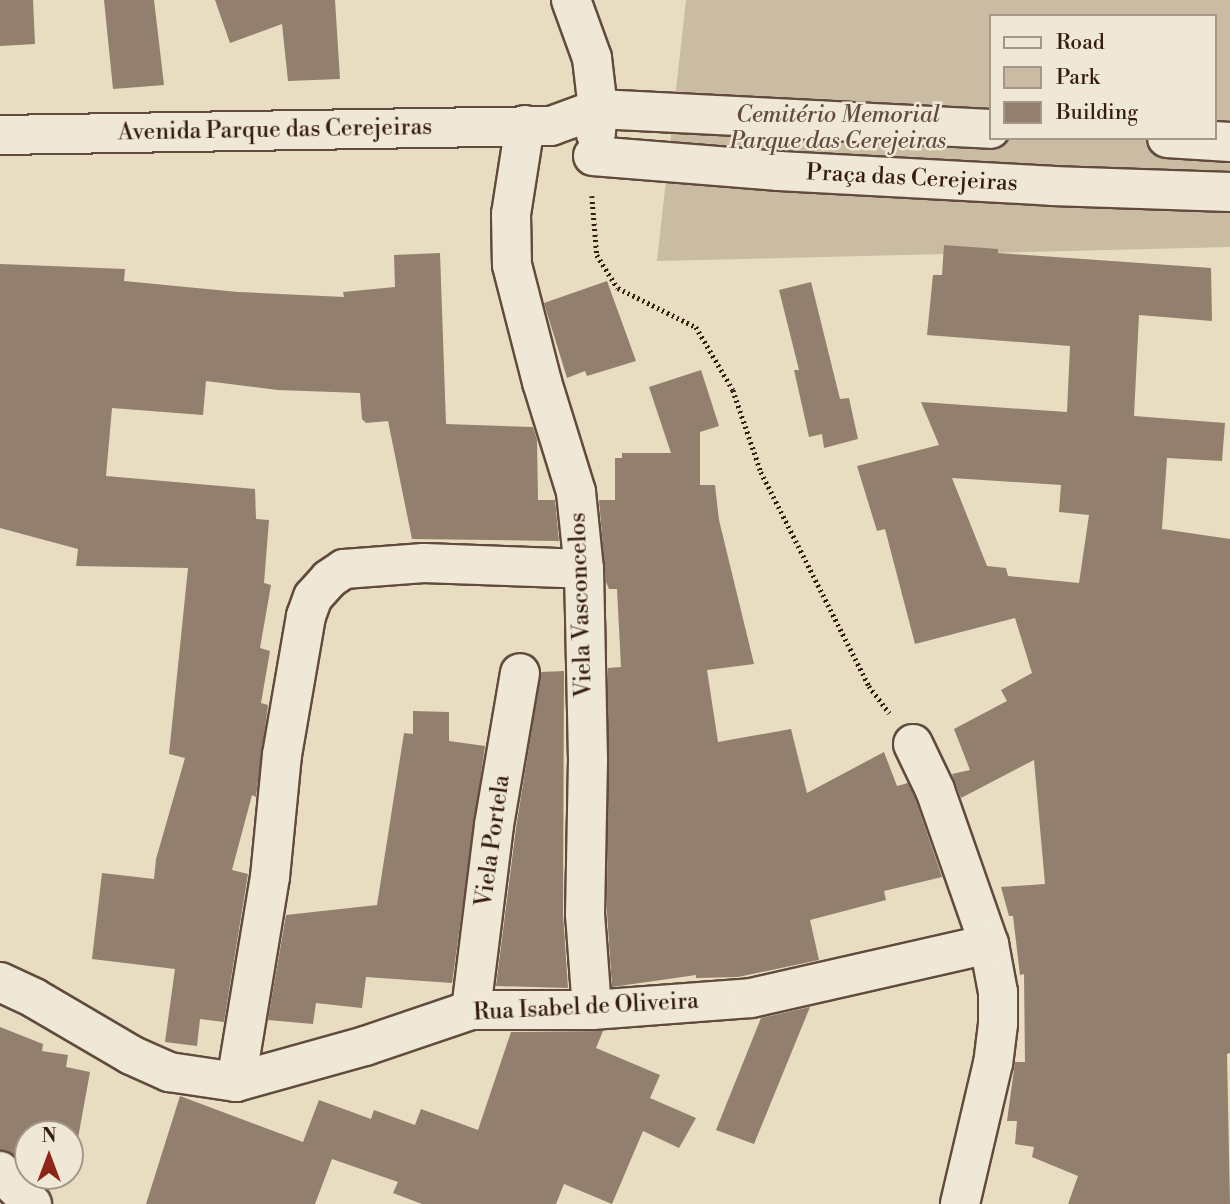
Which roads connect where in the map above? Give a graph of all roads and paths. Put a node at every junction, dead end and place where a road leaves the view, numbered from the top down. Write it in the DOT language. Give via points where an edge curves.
graph roads {
  1 [pos="571,0"];
  2 [pos="598,109"];
  3 [pos="538,125"];
  4 [pos="988,129"];
  5 [pos="0,135"];
  6 [pos="1198,140"];
  7 [pos="1230,142"];
  8 [pos="593,156"];
  9 [pos="1230,192"];
  10 [pos="584,569"];
  11 [pos="520,673"];
  12 [pos="913,744"];
  13 [pos="989,944"];
  14 [pos="0,982"];
  15 [pos="471,1010"];
  16 [pos="592,1010"];
  17 [pos="236,1082"];
  18 [pos="0,1171"];
  19 [pos="32,1204"];
  20 [pos="960,1204"];
  1 -- 2 [label="street" via="592,58"];
  2 -- 3 [label="street, Avenida Parque das Cerejeiras"];
  2 -- 4 [label="street"];
  2 -- 8 [label="street"];
  3 -- 5 [label="street, Avenida Parque das Cerejeiras"];
  3 -- 8 [label="street"];
  3 -- 10 [label="street, Viela Vasconcelos" via="511,214 512,265 576,492"];
  6 -- 7 [label="street"];
  8 -- 9 [label="street, Praça das Cerejeiras" via="779,171"];
  8 -- 12 [label="path" via="597,255 618,288 696,327 733,390 761,472 869,686"];
  10 -- 16 [label="street, Viela Vasconcelos" via="585,914"];
  10 -- 17 [label="street" via="424,564 344,569 313,597 282,755 270,877"];
  11 -- 15 [label="street, Viela Portela" via="494,825"];
  12 -- 13 [label="street" via="935,790"];
  13 -- 16 [label="street, Rua Isabel de Oliveira" via="751,998"];
  13 -- 20 [label="street" via="998,992 998,1024"];
  14 -- 17 [label="street, Rua Isabel de Oliveira" via="169,1072"];
  15 -- 16 [label="street, Rua Isabel de Oliveira"];
  15 -- 17 [label="street, Rua Isabel de Oliveira"];
  18 -- 19 [label="street"];
}
